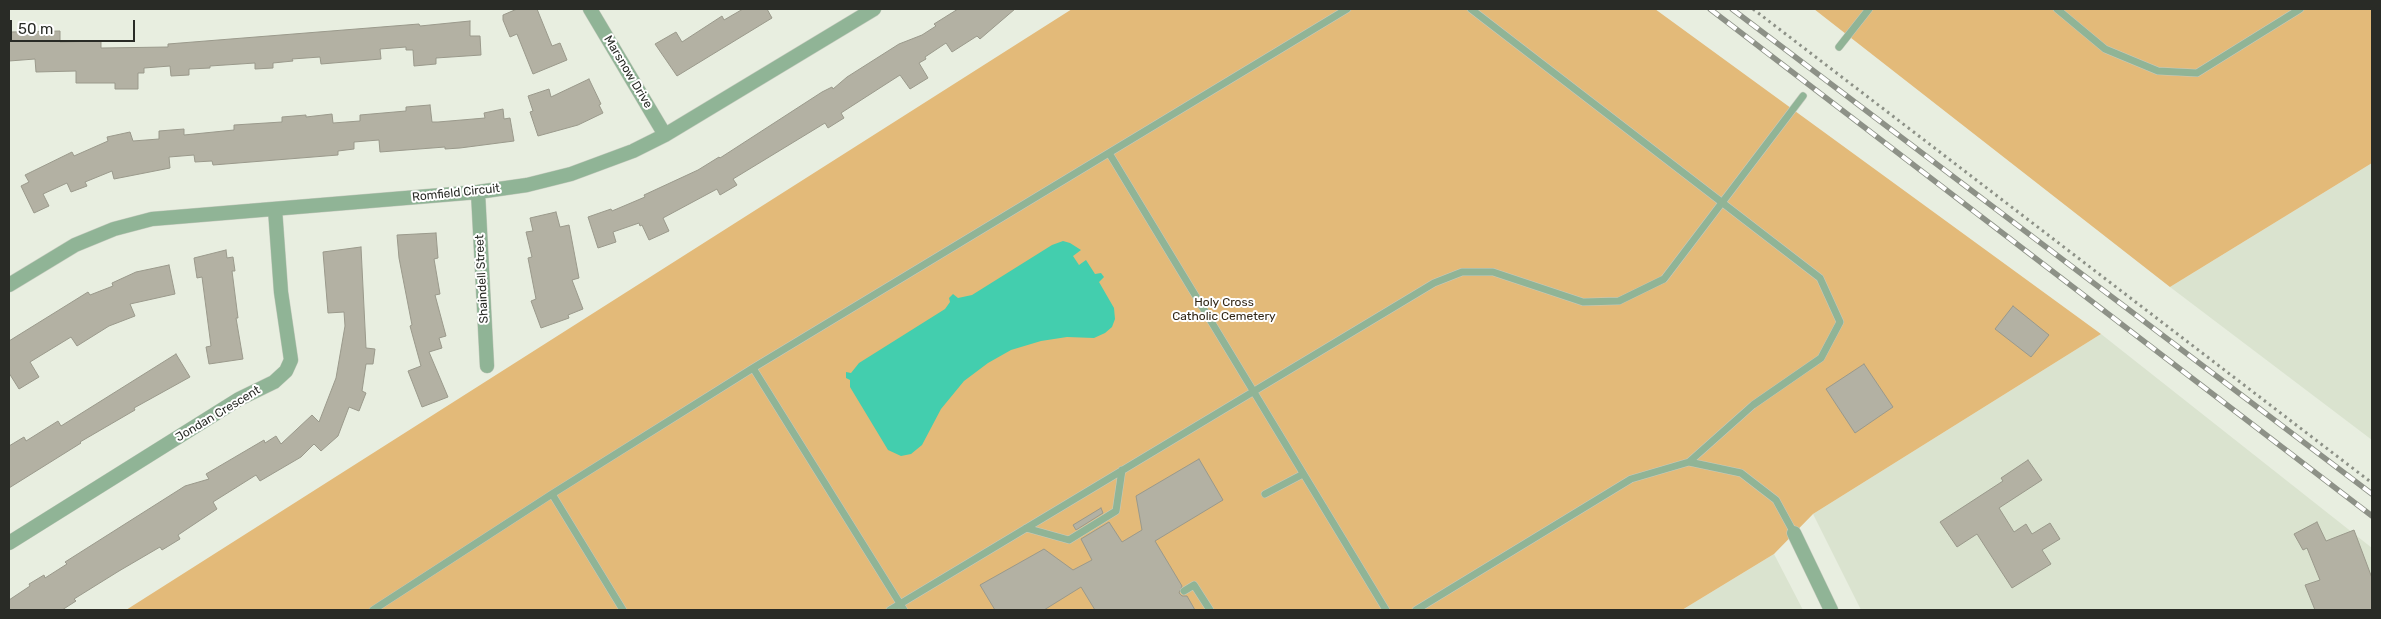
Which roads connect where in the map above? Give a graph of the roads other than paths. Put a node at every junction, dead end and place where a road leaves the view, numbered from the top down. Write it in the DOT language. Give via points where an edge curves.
graph roads {
  1 [pos="590,9"];
  2 [pos="874,9"];
  3 [pos="1347,9"];
  4 [pos="1471,9"];
  5 [pos="1869,9"];
  6 [pos="2057,9"];
  7 [pos="2300,9"];
  8 [pos="1839,47"];
  9 [pos="1803,96"];
  10 [pos="665,135"];
  11 [pos="1109,153"];
  12 [pos="478,192"];
  13 [pos="1721,202"];
  14 [pos="275,209"];
  15 [pos="9,285"];
  16 [pos="487,366"];
  17 [pos="754,368"];
  18 [pos="1253,391"];
  19 [pos="1689,462"];
  20 [pos="1122,470"];
  21 [pos="1303,474"];
  22 [pos="552,494"];
  23 [pos="1266,494"];
  24 [pos="1026,528"];
  25 [pos="1794,533"];
  26 [pos="9,543"];
  27 [pos="1184,591"];
  28 [pos="902,607"];
  29 [pos="373,610"];
  30 [pos="623,610"];
  31 [pos="890,610"];
  32 [pos="1210,610"];
  33 [pos="1386,610"];
  34 [pos="1416,610"];
  35 [pos="1831,610"];
  1 -- 10 [label="street, Marsnow Drive"];
  2 -- 10 [label="street, Romfield Circuit"];
  3 -- 11 [label="lane"];
  4 -- 13 [label="lane"];
  5 -- 8 [label="lane"];
  6 -- 7 [label="lane" via="2105,48 2158,72 2197,73"];
  9 -- 13 [label="lane"];
  10 -- 12 [label="street, Romfield Circuit" via="633,151 571,174"];
  11 -- 17 [label="lane"];
  11 -- 18 [label="lane"];
  12 -- 14 [label="street, Romfield Circuit"];
  12 -- 16 [label="street, Shaindell Street"];
  13 -- 18 [label="lane" via="1664,279 1619,301 1583,302 1494,272 1462,272 1434,283"];
  13 -- 19 [label="lane" via="1820,278 1840,322 1820,358 1753,405"];
  14 -- 15 [label="street, Romfield Circuit" via="180,215 133,223 75,245"];
  14 -- 26 [label="street, Jondan Crescent" via="281,292 290,345 291,360 286,371 274,382 239,399"];
  17 -- 22 [label="lane"];
  17 -- 28 [label="lane"];
  18 -- 20 [label="lane"];
  18 -- 21 [label="lane"];
  19 -- 25 [label="lane" via="1741,473 1776,500"];
  19 -- 34 [label="lane" via="1631,479"];
  20 -- 24 [label="lane"];
  20 -- 24 [label="lane" via="1116,512 1069,540"];
  21 -- 23 [label="lane"];
  21 -- 33 [label="lane"];
  22 -- 29 [label="lane"];
  22 -- 30 [label="lane"];
  24 -- 28 [label="lane"];
  25 -- 35 [label="street"];
  27 -- 32 [label="lane" via="1194,585"];
  28 -- 31 [label="lane"];
}
